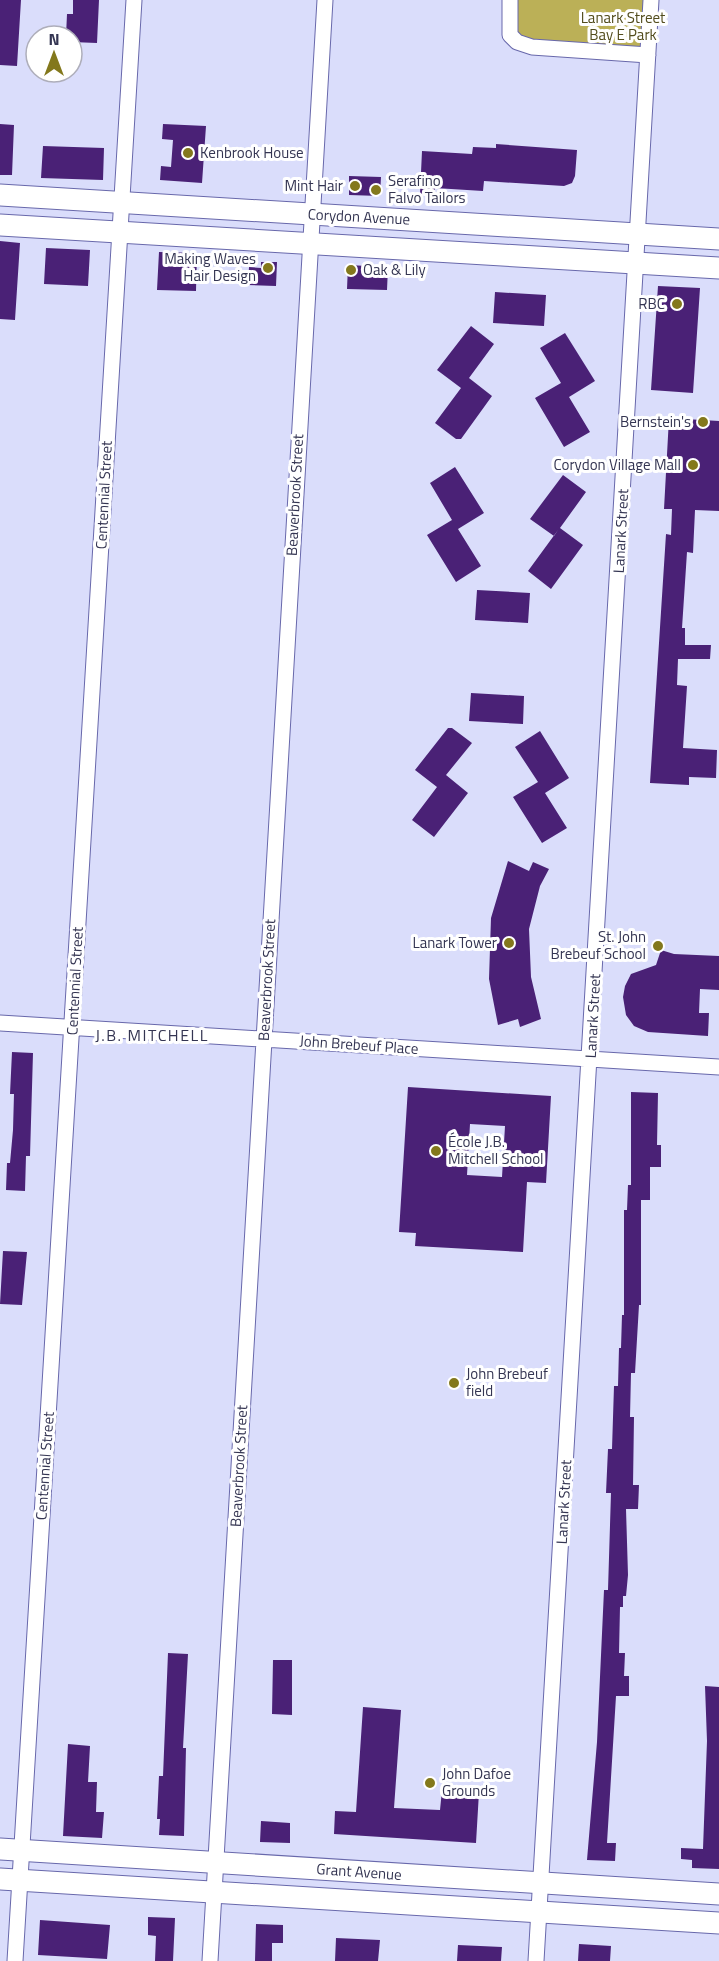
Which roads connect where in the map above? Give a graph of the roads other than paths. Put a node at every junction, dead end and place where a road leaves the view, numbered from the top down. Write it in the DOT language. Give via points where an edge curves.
graph roads {
  1 [pos="134,0"];
  2 [pos="325,0"];
  3 [pos="510,0"];
  4 [pos="651,0"];
  5 [pos="648,54"];
  6 [pos="0,195"];
  7 [pos="122,202"];
  8 [pos="313,214"];
  9 [pos="0,225"];
  10 [pos="120,232"];
  11 [pos="638,234"];
  12 [pos="719,239"];
  13 [pos="310,243"];
  14 [pos="636,264"];
  15 [pos="719,268"];
  16 [pos="0,1023"];
  17 [pos="73,1026"];
  18 [pos="264,1040"];
  19 [pos="590,1060"];
  20 [pos="719,1067"];
  21 [pos="0,1849"];
  22 [pos="21,1851"];
  23 [pos="215,1862"];
  24 [pos="10,1879"];
  25 [pos="541,1884"];
  26 [pos="214,1891"];
  27 [pos="719,1894"];
  28 [pos="539,1913"];
  29 [pos="719,1923"];
  30 [pos="15,1961"];
  31 [pos="210,1961"];
  32 [pos="536,1961"];
  1 -- 7 [label="street, Centennial Street"];
  2 -- 8 [label="street, Beaverbrook Street"];
  3 -- 5 [label="street" via="510,35 517,42 532,47"];
  4 -- 5 [label="street, Lanark Street"];
  5 -- 11 [label="street, Lanark Street"];
  6 -- 7 [label="main road, Corydon Avenue"];
  7 -- 8 [label="main road, Corydon Avenue"];
  7 -- 10 [label="street, Centennial Street"];
  8 -- 11 [label="main road, Corydon Avenue"];
  8 -- 13 [label="street, Beaverbrook Street"];
  9 -- 10 [label="main road, Corydon Avenue"];
  10 -- 13 [label="main road, Corydon Avenue"];
  10 -- 17 [label="street, Centennial Street"];
  11 -- 12 [label="main road, Corydon Avenue"];
  11 -- 14 [label="street, Lanark Street"];
  13 -- 14 [label="main road, Corydon Avenue"];
  13 -- 18 [label="street, Beaverbrook Street"];
  14 -- 15 [label="main road, Corydon Avenue"];
  14 -- 19 [label="street, Lanark Street"];
  16 -- 17 [label="street, John Brebeuf Place"];
  17 -- 18 [label="street, John Brebeuf Place"];
  17 -- 22 [label="street, Centennial Street"];
  18 -- 19 [label="street, John Brebeuf Place"];
  18 -- 23 [label="street, Beaverbrook Street"];
  19 -- 20 [label="street, John Brebeuf Place"];
  19 -- 25 [label="street, Lanark Street"];
  21 -- 22 [label="main road, Grant Avenue"];
  22 -- 23 [label="main road, Grant Avenue"];
  22 -- 24 [label="street, Centennial Street"];
  23 -- 25 [label="main road, Grant Avenue"];
  23 -- 26 [label="street, Beaverbrook Street"];
  24 -- 26 [label="main road, Grant Avenue"];
  24 -- 30 [label="street, Centennial Street"];
  25 -- 27 [label="main road, Grant Avenue"];
  25 -- 28 [label="street, Lanark Street"];
  26 -- 28 [label="main road, Grant Avenue"];
  26 -- 31 [label="street, Beaverbrook Street"];
  28 -- 29 [label="main road, Grant Avenue"];
  28 -- 32 [label="street, Lanark Street"];
}
